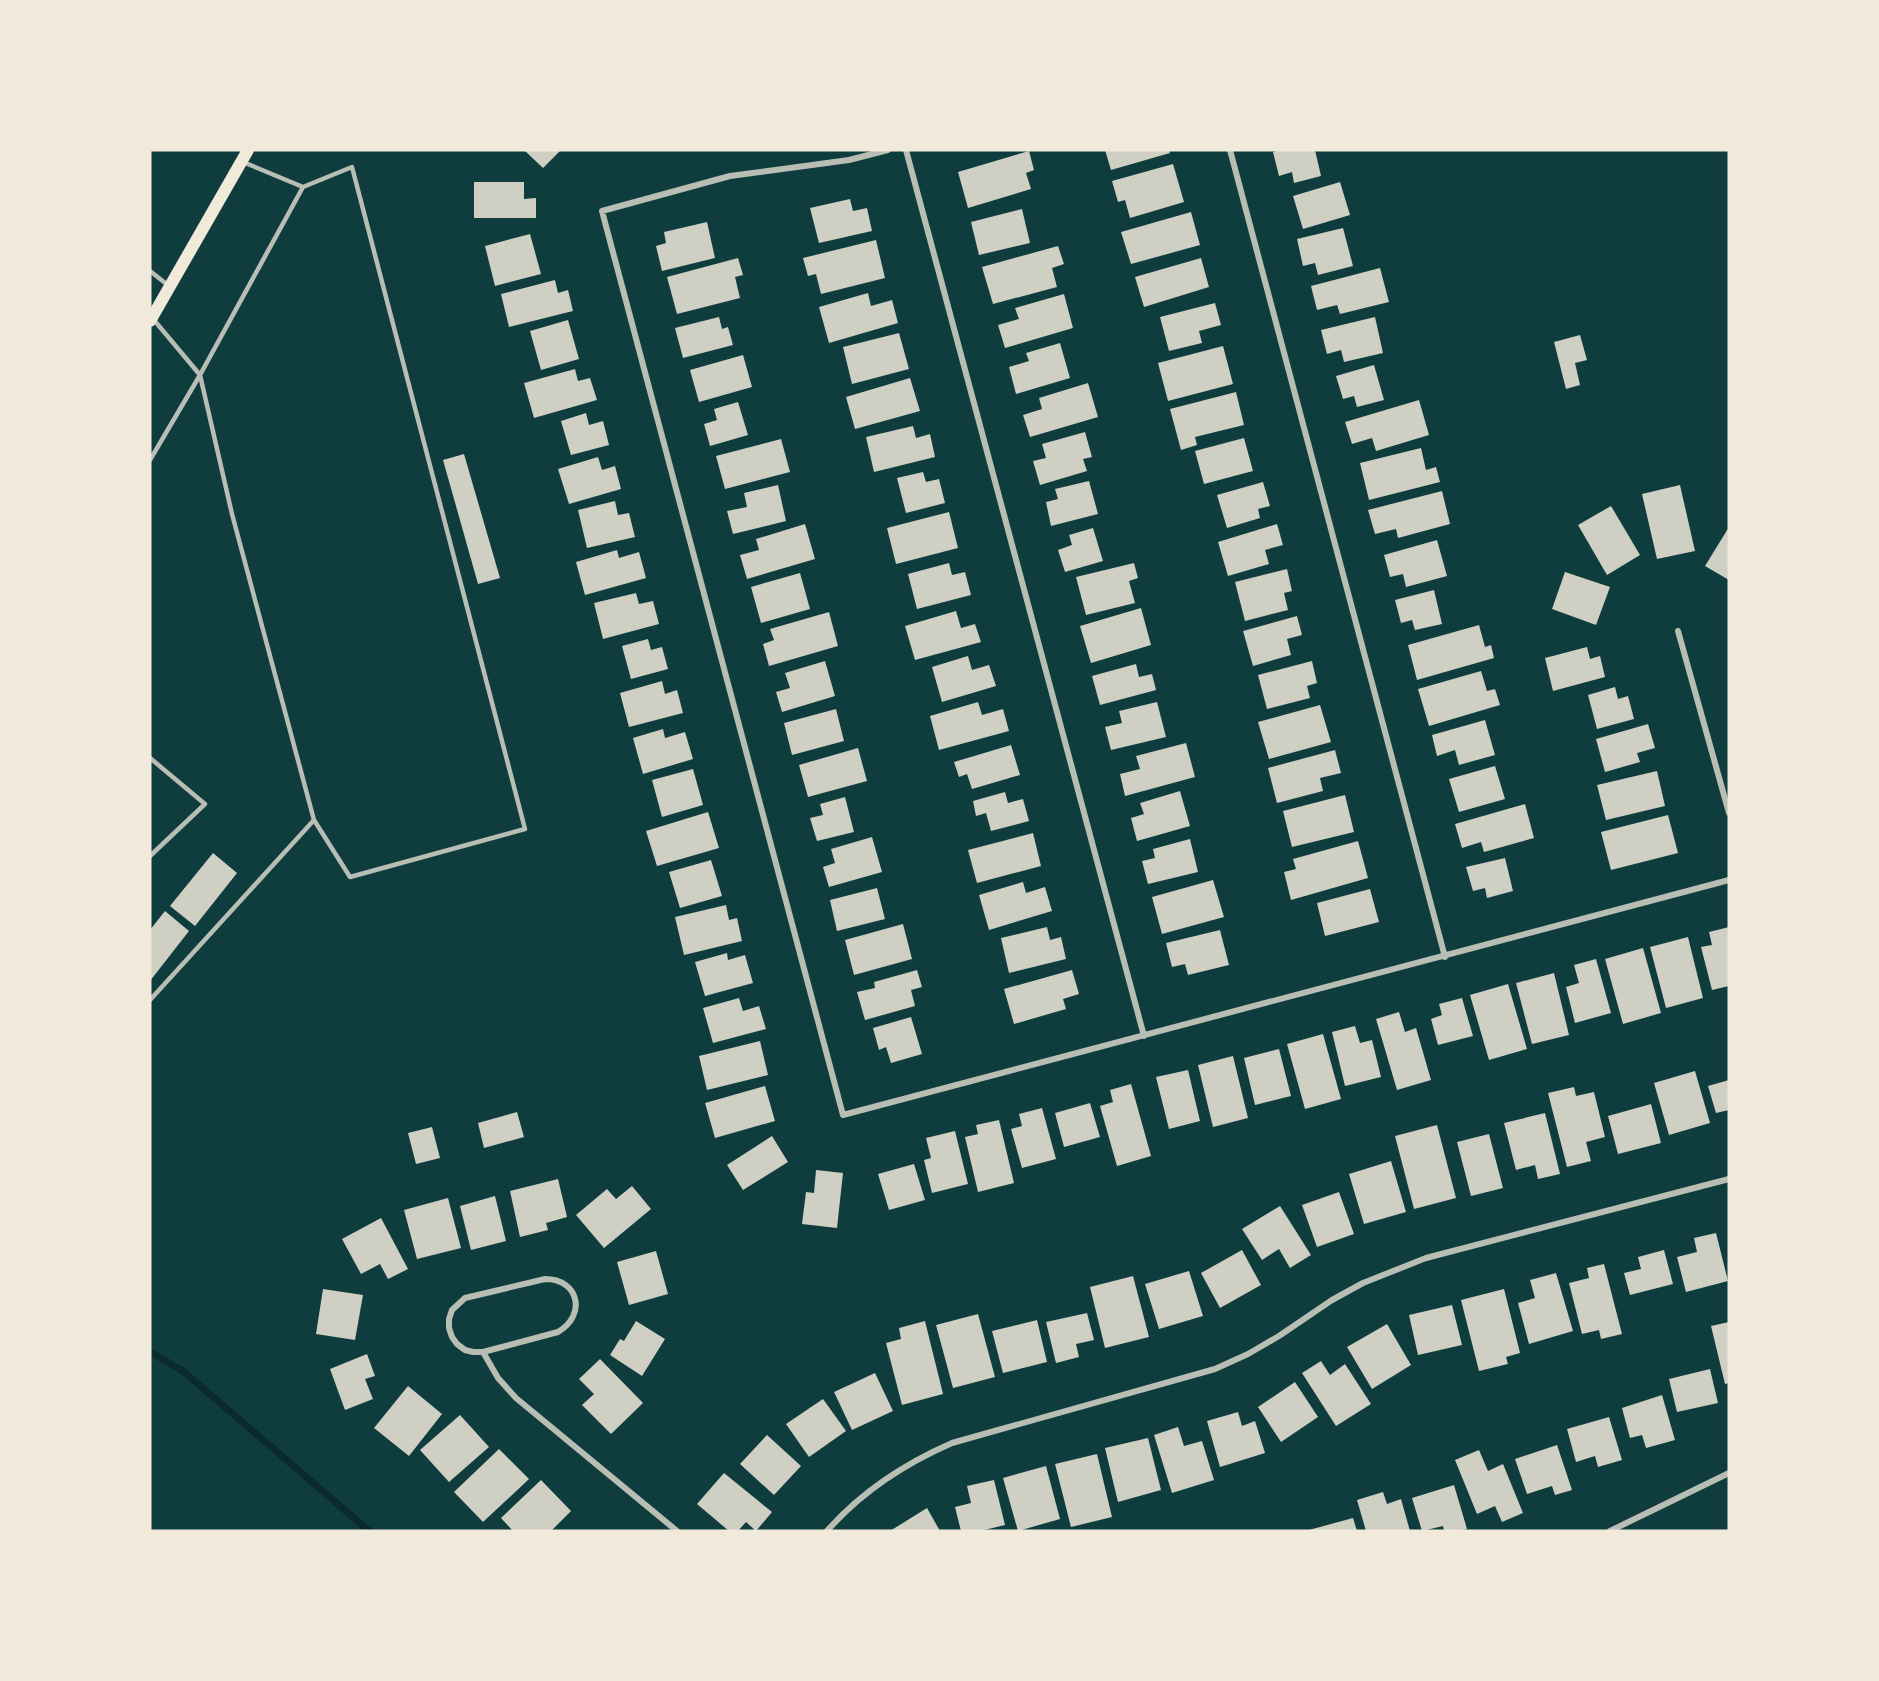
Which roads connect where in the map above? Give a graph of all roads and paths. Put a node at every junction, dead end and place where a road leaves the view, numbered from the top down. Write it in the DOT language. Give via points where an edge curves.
graph roads {
  1 [pos="888,150"];
  2 [pos="906,150"];
  3 [pos="1230,150"];
  4 [pos="245,156"];
  5 [pos="303,187"];
  6 [pos="150,271"];
  7 [pos="170,287"];
  8 [pos="151,320"];
  9 [pos="200,375"];
  10 [pos="150,460"];
  11 [pos="1678,631"];
  12 [pos="150,759"];
  13 [pos="1729,813"];
  14 [pos="314,820"];
  15 [pos="150,856"];
  16 [pos="1729,880"];
  17 [pos="1445,957"];
  18 [pos="150,1000"];
  19 [pos="1144,1036"];
  20 [pos="1729,1179"];
  21 [pos="483,1352"];
  22 [pos="1729,1473"];
  23 [pos="677,1531"];
  24 [pos="827,1531"];
  25 [pos="1610,1531"];
  1 -- 19 [label="street" via="849,160 730,176 602,211 843,1115"];
  2 -- 19 [label="street"];
  3 -- 17 [label="street"];
  4 -- 5 [label="lane"];
  4 -- 7 [label="main road"];
  5 -- 9 [label="lane"];
  5 -- 14 [label="lane" via="352,167 525,829 350,877"];
  6 -- 7 [label="lane"];
  7 -- 8 [label="main road"];
  8 -- 9 [label="lane"];
  9 -- 10 [label="lane"];
  9 -- 14 [label="lane" via="232,514"];
  11 -- 13 [label="street"];
  12 -- 15 [label="lane" via="205,804"];
  14 -- 18 [label="lane"];
  16 -- 17 [label="street"];
  17 -- 19 [label="street"];
  20 -- 24 [label="street" via="1426,1258 1363,1282 1279,1336 1215,1369 952,1443 922,1456 866,1492"];
  21 -- 21 [label="street" via="566,1327 576,1304 569,1287 545,1279 458,1303 449,1319 452,1337 465,1350"];
  21 -- 23 [label="street" via="516,1398"];
  22 -- 25 [label="street"];
}
